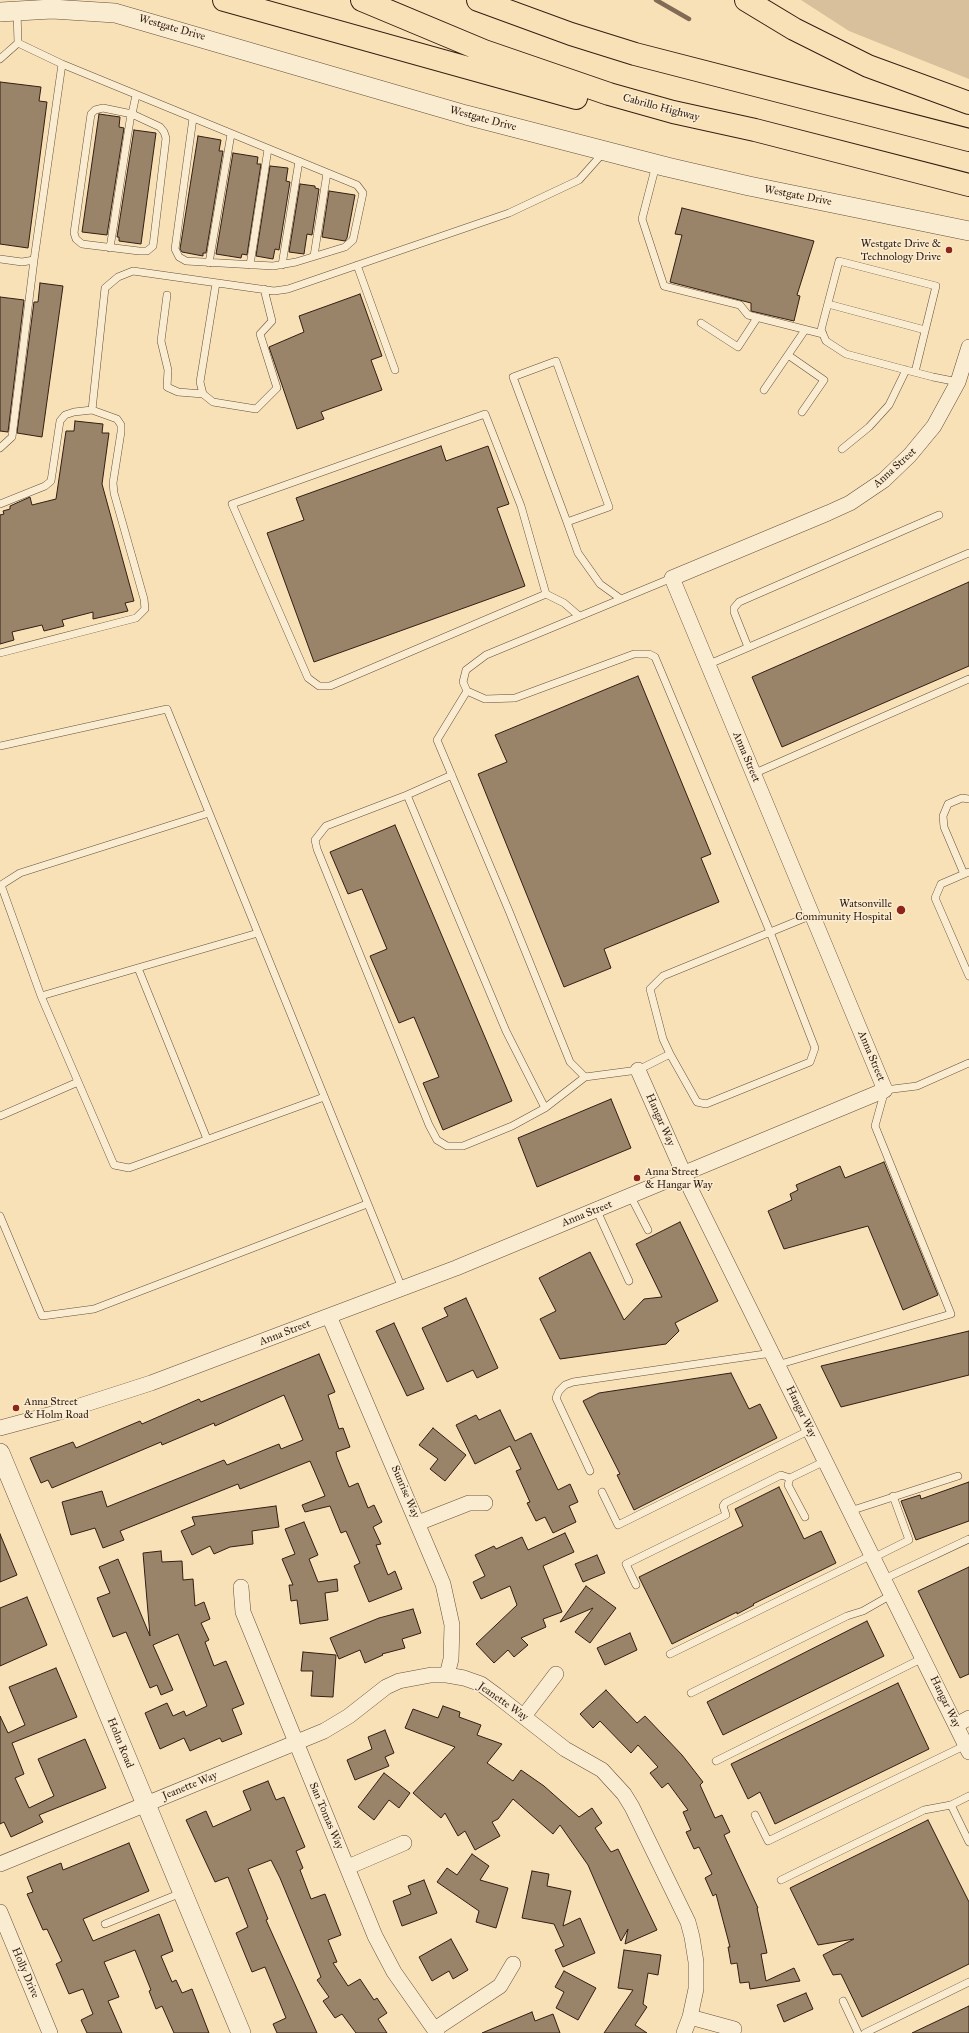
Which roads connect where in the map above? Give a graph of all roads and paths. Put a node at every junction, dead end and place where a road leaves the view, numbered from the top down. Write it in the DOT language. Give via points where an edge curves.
graph roads {
  1 [pos="224,0"];
  2 [pos="362,0"];
  3 [pos="478,0"];
  4 [pos="746,0"];
  5 [pos="8,12"];
  6 [pos="18,43"];
  7 [pos="0,59"];
  8 [pos="62,64"];
  9 [pos="136,95"];
  10 [pos="969,103"];
  11 [pos="132,114"];
  12 [pos="194,118"];
  13 [pos="755,130"];
  14 [pos="231,134"];
  15 [pos="969,140"];
  16 [pos="268,149"];
  17 [pos="604,151"];
  18 [pos="299,161"];
  19 [pos="656,164"];
  20 [pos="327,173"];
  21 [pos="969,185"];
  22 [pos="969,231"];
  23 [pos="110,248"];
  24 [pos="314,256"];
  25 [pos="0,259"];
  26 [pos="34,260"];
  27 [pos="209,263"];
  28 [pos="250,265"];
  29 [pos="282,265"];
  30 [pos="357,265"];
  31 [pos="216,283"];
  32 [pos="264,289"];
  33 [pos="167,295"];
  34 [pos="828,304"];
  35 [pos="757,318"];
  36 [pos="701,323"];
  37 [pos="805,330"];
  38 [pos="925,330"];
  39 [pos="823,334"];
  40 [pos="969,347"];
  41 [pos="788,355"];
  42 [pos="395,370"];
  43 [pos="906,370"];
  44 [pos="915,372"];
  45 [pos="958,382"];
  46 [pos="764,390"];
  47 [pos="203,394"];
  48 [pos="92,410"];
  49 [pos="802,412"];
  50 [pos="0,448"];
  51 [pos="842,449"];
  52 [pos="0,504"];
  53 [pos="940,515"];
  54 [pos="567,522"];
  55 [pos="969,553"];
  56 [pos="672,578"];
  57 [pos="546,594"];
  58 [pos="621,599"];
  59 [pos="580,616"];
  60 [pos="748,648"];
  61 [pos="0,654"];
  62 [pos="707,665"];
  63 [pos="969,679"];
  64 [pos="467,690"];
  65 [pos="0,746"];
  66 [pos="753,774"];
  67 [pos="452,775"];
  68 [pos="407,795"];
  69 [pos="969,799"];
  70 [pos="209,812"];
  71 [pos="967,873"];
  72 [pos="812,915"];
  73 [pos="770,932"];
  74 [pos="258,933"];
  75 [pos="138,968"];
  76 [pos="969,976"];
  77 [pos="41,996"];
  78 [pos="670,1054"];
  79 [pos="969,1063"];
  80 [pos="638,1070"];
  81 [pos="585,1077"];
  82 [pos="78,1082"];
  83 [pos="885,1090"];
  84 [pos="324,1097"];
  85 [pos="545,1108"];
  86 [pos="0,1116"];
  87 [pos="207,1139"];
  88 [pos="684,1174"];
  89 [pos="631,1197"];
  90 [pos="367,1204"];
  91 [pos="597,1211"];
  92 [pos="0,1216"];
  93 [pos="648,1230"];
  94 [pos="629,1281"];
  95 [pos="402,1288"];
  96 [pos="330,1316"];
  97 [pos="774,1359"];
  98 [pos="0,1428"];
  99 [pos="810,1430"];
  100 [pos="0,1453"];
  101 [pos="825,1461"];
  102 [pos="590,1471"];
  103 [pos="958,1476"];
  104 [pos="790,1478"];
  105 [pos="602,1492"];
  106 [pos="893,1496"];
  107 [pos="485,1503"];
  108 [pos="850,1511"];
  109 [pos="805,1517"];
  110 [pos="418,1523"];
  111 [pos="969,1538"];
  112 [pos="872,1556"];
  113 [pos="884,1579"];
  114 [pos="636,1586"];
  115 [pos="241,1587"];
  116 [pos="891,1595"];
  117 [pos="670,1654"];
  118 [pos="923,1658"];
  119 [pos="556,1674"];
  120 [pos="447,1675"];
  121 [pos="691,1694"];
  122 [pos="524,1716"];
  123 [pos="962,1721"];
  124 [pos="295,1743"];
  125 [pos="967,1748"];
  126 [pos="716,1761"];
  127 [pos="969,1796"];
  128 [pos="145,1804"];
  129 [pos="951,1805"];
  130 [pos="755,1815"];
  131 [pos="969,1842"];
  132 [pos="404,1843"];
  133 [pos="0,1864"];
  134 [pos="348,1867"];
  135 [pos="781,1880"];
  136 [pos="182,1892"];
  137 [pos="0,1912"];
  138 [pos="105,1924"];
  139 [pos="513,1964"];
  140 [pos="969,1982"];
  141 [pos="843,2001"];
  142 [pos="690,2017"];
  143 [pos="734,2029"];
  144 [pos="436,2031"];
  145 [pos="50,2033"];
  146 [pos="241,2033"];
  147 [pos="684,2033"];
  148 [pos="858,2033"];
  149 [pos="865,2033"];
  1 -- 13 [label="highway" via="597,104 687,126 718,131"];
  2 -- 13 [label="highway, Cabrillo Highway" via="453,39 554,76 673,112"];
  3 -- 15 [label="highway" via="635,54"];
  4 -- 10 [label="highway" via="794,29 868,66"];
  5 -- 6 [label="lane"];
  5 -- 17 [label="street, Westgate Drive" via="52,9 115,12 466,115"];
  6 -- 7 [label="lane"];
  6 -- 8 [label="lane"];
  8 -- 9 [label="lane"];
  8 -- 26 [label="lane"];
  9 -- 11 [label="lane"];
  9 -- 12 [label="lane"];
  11 -- 23 [label="lane"];
  11 -- 23 [label="lane" via="160,127 166,138 153,246 147,251 140,252"];
  11 -- 23 [label="lane" via="102,108 91,114 74,233 82,244"];
  12 -- 14 [label="lane"];
  12 -- 27 [label="lane" via="175,249 179,257 186,261"];
  13 -- 21 [label="highway, Cabrillo Highway"];
  14 -- 16 [label="lane"];
  14 -- 27 [label="lane"];
  16 -- 18 [label="lane"];
  16 -- 28 [label="lane"];
  17 -- 19 [label="street, Westgate Drive"];
  17 -- 30 [label="lane" via="579,180 509,213"];
  18 -- 20 [label="lane"];
  18 -- 29 [label="lane"];
  19 -- 22 [label="street, Westgate Drive" via="749,186"];
  19 -- 35 [label="lane" via="642,219 664,286 740,305 748,315"];
  20 -- 24 [label="lane"];
  20 -- 24 [label="lane" via="357,185 363,193 353,240 345,247"];
  24 -- 29 [label="lane"];
  25 -- 26 [label="lane" via="22,262"];
  26 -- 50 [label="lane" via="12,437"];
  27 -- 28 [label="lane"];
  28 -- 29 [label="lane"];
  30 -- 32 [label="lane" via="288,289"];
  30 -- 42 [label="lane"];
  31 -- 32 [label="lane"];
  31 -- 47 [label="lane" via="200,382"];
  31 -- 48 [label="lane" via="133,271 118,277 105,288"];
  32 -- 47 [label="lane" via="272,321 260,334 277,388 256,409 213,402"];
  33 -- 47 [label="lane" via="161,341 168,370 167,387 178,392"];
  34 -- 38 [label="lane"];
  34 -- 38 [label="lane" via="839,261 936,286"];
  34 -- 39 [label="lane" via="821,330"];
  35 -- 36 [label="lane" via="738,347"];
  35 -- 37 [label="lane"];
  37 -- 39 [label="lane"];
  37 -- 41 [label="lane"];
  38 -- 44 [label="lane"];
  39 -- 43 [label="lane" via="826,341 846,354"];
  40 -- 45 [label="street, Anna Street"];
  41 -- 46 [label="lane"];
  41 -- 49 [label="lane" via="824,380"];
  43 -- 44 [label="lane"];
  43 -- 51 [label="lane" via="889,405 869,427"];
  44 -- 45 [label="lane"];
  45 -- 56 [label="street, Anna Street" via="944,410 923,441 898,468 868,492 828,513"];
  48 -- 52 [label="lane" via="65,415 60,421 51,481 45,486"];
  48 -- 61 [label="lane" via="117,419 121,426 113,483 114,493 145,609 136,618"];
  53 -- 60 [label="lane" via="739,602 734,612"];
  54 -- 54 [label="lane" via="513,377 556,361 610,507"];
  54 -- 58 [label="lane" via="578,553 600,584"];
  55 -- 60 [label="lane"];
  56 -- 58 [label="lane"];
  56 -- 62 [label="street, Anna Street"];
  57 -- 57 [label="lane" via="521,506 485,414 232,504 308,678 319,686 330,686"];
  57 -- 59 [label="lane" via="564,603"];
  58 -- 59 [label="lane"];
  59 -- 64 [label="lane" via="486,654 466,670 463,682"];
  60 -- 62 [label="lane"];
  62 -- 66 [label="street, Anna Street"];
  63 -- 66 [label="lane"];
  64 -- 67 [label="lane" via="437,740"];
  64 -- 73 [label="lane" via="485,699 515,698 634,654 649,654 656,658"];
  65 -- 70 [label="lane" via="167,709"];
  66 -- 72 [label="street, Anna Street"];
  67 -- 68 [label="lane"];
  67 -- 81 [label="lane" via="570,1062"];
  68 -- 85 [label="lane" via="506,1030"];
  68 -- 85 [label="lane" via="326,826 315,840 429,1125 437,1140 447,1146 463,1146 512,1126"];
  69 -- 71 [label="lane" via="962,798 948,804 942,816 944,827"];
  70 -- 74 [label="lane"];
  70 -- 77 [label="lane" via="20,874 1,885"];
  71 -- 76 [label="lane" via="941,884 935,898"];
  72 -- 73 [label="lane"];
  72 -- 83 [label="street, Anna Street"];
  73 -- 78 [label="lane" via="663,976 650,989 663,1039"];
  73 -- 78 [label="lane" via="816,1048 810,1062 706,1104 697,1102"];
  74 -- 75 [label="lane"];
  74 -- 84 [label="lane"];
  75 -- 77 [label="lane"];
  75 -- 87 [label="lane"];
  77 -- 82 [label="lane"];
  78 -- 80 [label="lane"];
  79 -- 83 [label="lane" via="917,1086"];
  80 -- 81 [label="lane"];
  80 -- 88 [label="street, Hangar Way"];
  81 -- 85 [label="lane"];
  82 -- 86 [label="lane"];
  82 -- 87 [label="lane" via="114,1165 129,1168"];
  83 -- 88 [label="street, Anna Street"];
  83 -- 97 [label="lane" via="875,1126 952,1314"];
  84 -- 87 [label="lane"];
  84 -- 90 [label="lane"];
  88 -- 89 [label="street, Anna Street"];
  88 -- 97 [label="street, Hangar Way"];
  89 -- 91 [label="street, Anna Street"];
  89 -- 93 [label="lane"];
  90 -- 92 [label="lane" via="94,1309 42,1316"];
  90 -- 95 [label="lane"];
  91 -- 94 [label="lane"];
  91 -- 95 [label="street, Anna Street"];
  95 -- 96 [label="street, Anna Street"];
  96 -- 98 [label="street, Anna Street" via="120,1394"];
  96 -- 110 [label="street, Sunrise Way"];
  97 -- 99 [label="street, Hangar Way"];
  97 -- 102 [label="lane" via="580,1380 565,1385 556,1398"];
  99 -- 101 [label="street, Hangar Way"];
  99 -- 105 [label="lane" via="618,1525"];
  100 -- 128 [label="street, Holm Road"];
  101 -- 104 [label="lane"];
  101 -- 108 [label="street, Hangar Way"];
  103 -- 106 [label="lane"];
  104 -- 109 [label="lane" via="788,1485"];
  104 -- 114 [label="lane" via="781,1475 725,1502 723,1506 726,1515 626,1564"];
  106 -- 108 [label="lane"];
  106 -- 112 [label="lane" via="909,1540"];
  107 -- 110 [label="street" via="469,1503"];
  108 -- 112 [label="street, Hangar Way"];
  110 -- 120 [label="street, Sunrise Way" via="443,1584 451,1613 453,1638"];
  111 -- 113 [label="lane"];
  112 -- 113 [label="street, Hangar Way"];
  112 -- 117 [label="lane"];
  113 -- 116 [label="street, Hangar Way"];
  115 -- 124 [label="street, San Tomas Way" via="243,1612"];
  116 -- 118 [label="street, Hangar Way"];
  116 -- 121 [label="lane"];
  118 -- 123 [label="street, Hangar Way"];
  118 -- 126 [label="lane"];
  119 -- 122 [label="street"];
  120 -- 122 [label="street, Jeanette Way" via="480,1684"];
  120 -- 124 [label="street, Jeanette Way" via="414,1677 399,1681 386,1687 336,1724"];
  122 -- 142 [label="street, Jeanette Way" via="565,1749 602,1770 632,1807 688,1922 692,1936 696,1976"];
  123 -- 125 [label="street, Hangar Way"];
  124 -- 128 [label="street, Jeanette Way"];
  124 -- 134 [label="street, San Tomas Way"];
  125 -- 130 [label="lane" via="768,1841"];
  127 -- 129 [label="lane"];
  128 -- 133 [label="street, Jeanette Way"];
  128 -- 136 [label="street, Holm Road"];
  129 -- 131 [label="lane"];
  129 -- 135 [label="lane" via="924,1810"];
  132 -- 134 [label="street"];
  134 -- 144 [label="street, San Tomas Way" via="384,1956"];
  136 -- 138 [label="lane"];
  136 -- 146 [label="street, Holm Road"];
  137 -- 145 [label="street, Holly Drive"];
  139 -- 144 [label="street" via="500,1986"];
  140 -- 149 [label="lane"];
  141 -- 148 [label="lane"];
  142 -- 143 [label="street"];
  142 -- 147 [label="street, Jeanette Way"];
}
